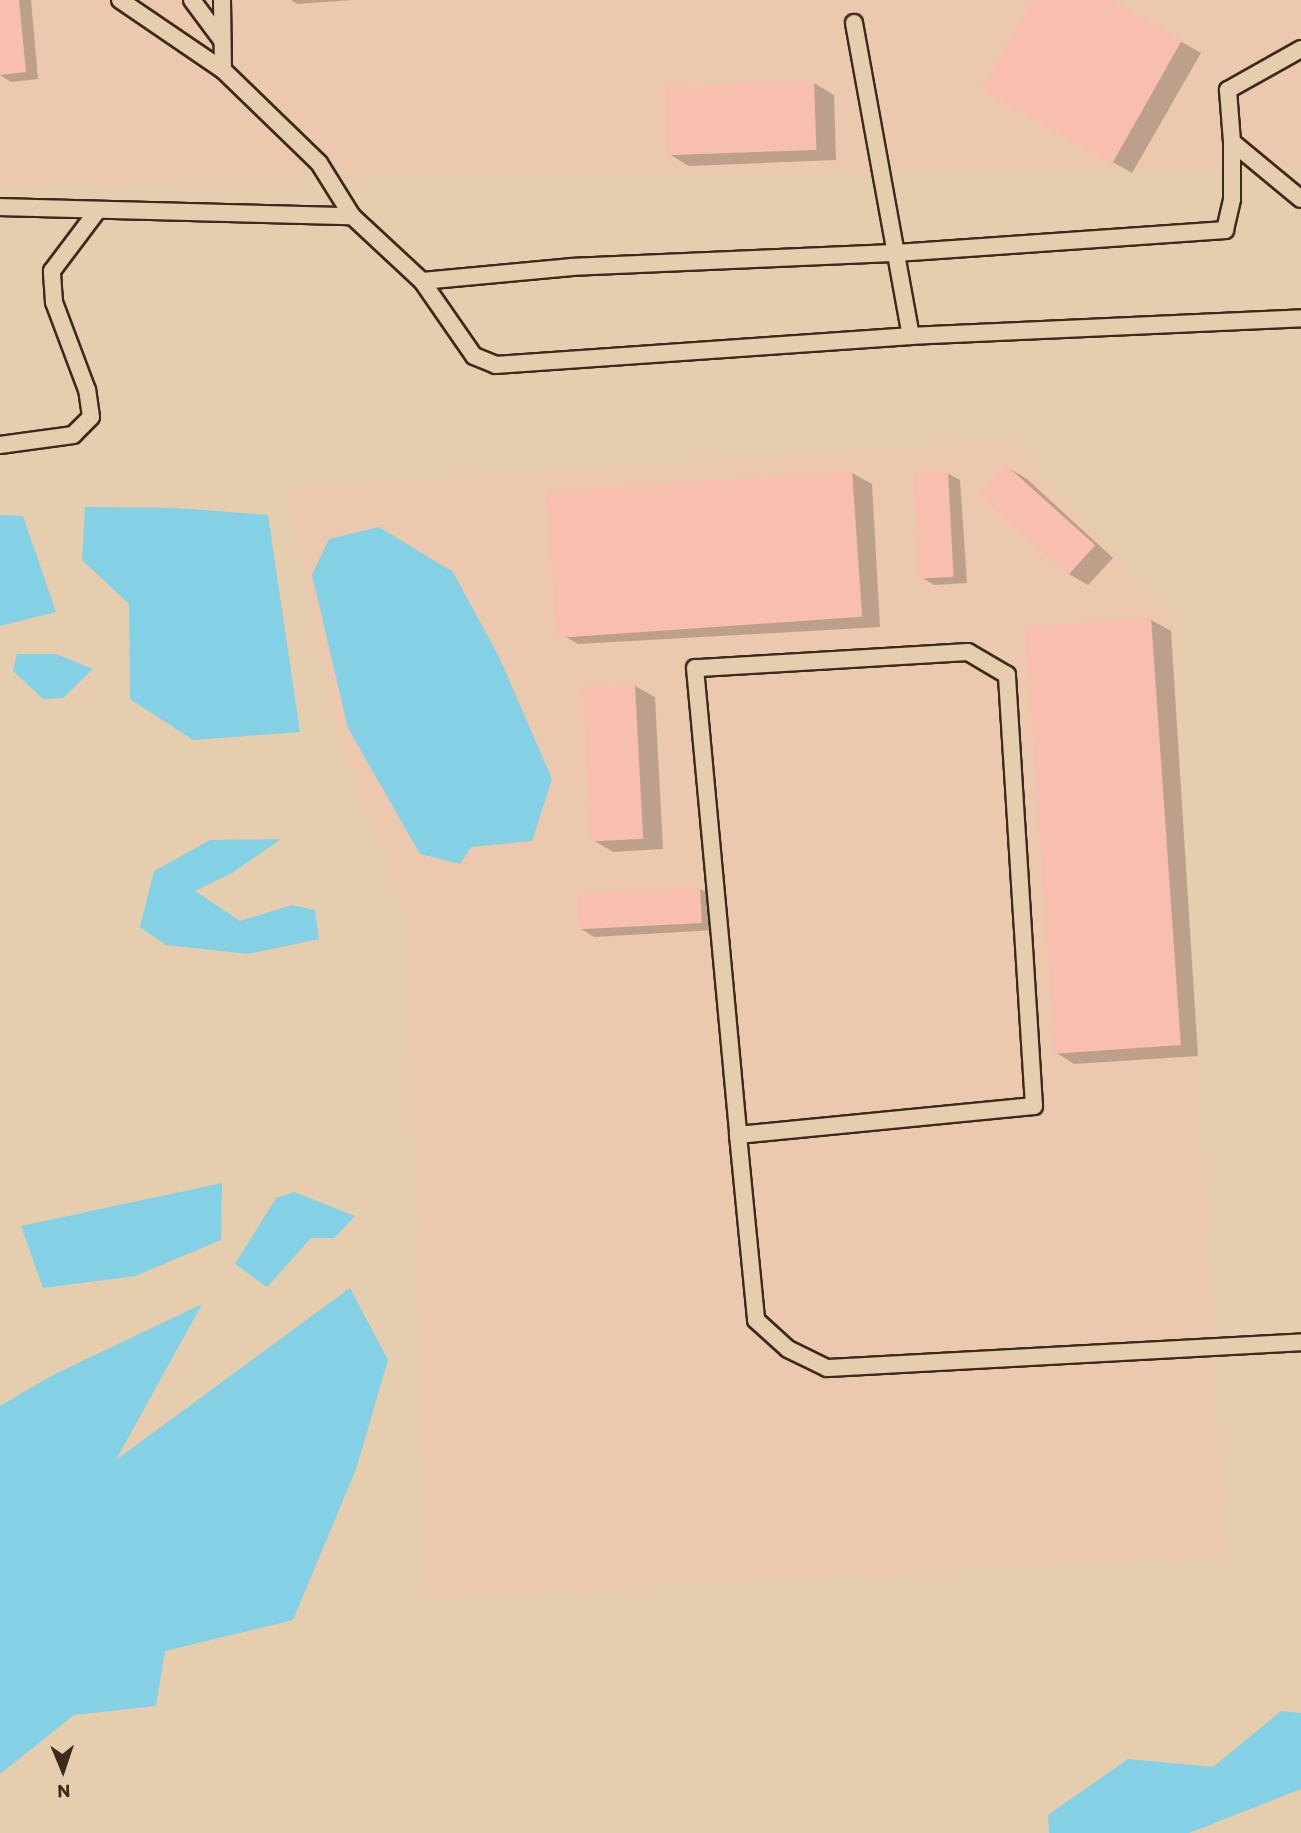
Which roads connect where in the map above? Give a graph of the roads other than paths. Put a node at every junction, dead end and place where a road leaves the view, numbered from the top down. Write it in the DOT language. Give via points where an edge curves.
graph roads {
  1 [pos="120,0"];
  2 [pos="192,0"];
  3 [pos="222,0"];
  4 [pos="855,23"];
  5 [pos="222,42"];
  6 [pos="1301,49"];
  7 [pos="223,70"];
  8 [pos="1232,142"];
  9 [pos="1301,199"];
  10 [pos="0,207"];
  11 [pos="97,210"];
  12 [pos="352,216"];
  13 [pos="897,253"];
  14 [pos="422,281"];
  15 [pos="1301,318"];
  16 [pos="911,336"];
  17 [pos="0,445"];
  18 [pos="738,1135"];
  19 [pos="1301,1342"];
  1 -- 7 [label="lane"];
  2 -- 5 [label="lane"];
  3 -- 5 [label="lane"];
  4 -- 13 [label="lane"];
  5 -- 7 [label="lane"];
  6 -- 8 [label="lane" via="1228,90"];
  7 -- 12 [label="lane" via="319,163"];
  8 -- 9 [label="lane"];
  8 -- 13 [label="lane" via="1232,199 1225,230"];
  10 -- 11 [label="lane"];
  11 -- 12 [label="lane"];
  11 -- 17 [label="lane" via="52,271 54,302 87,390 91,417 73,435"];
  12 -- 14 [label="lane"];
  13 -- 14 [label="lane" via="572,267"];
  13 -- 16 [label="lane"];
  14 -- 16 [label="lane" via="474,356 496,365"];
  15 -- 16 [label="lane"];
  18 -- 18 [label="lane" via="695,668 968,652 1007,675 1034,1106"];
  18 -- 19 [label="lane" via="757,1320 788,1349 827,1368"];
}
